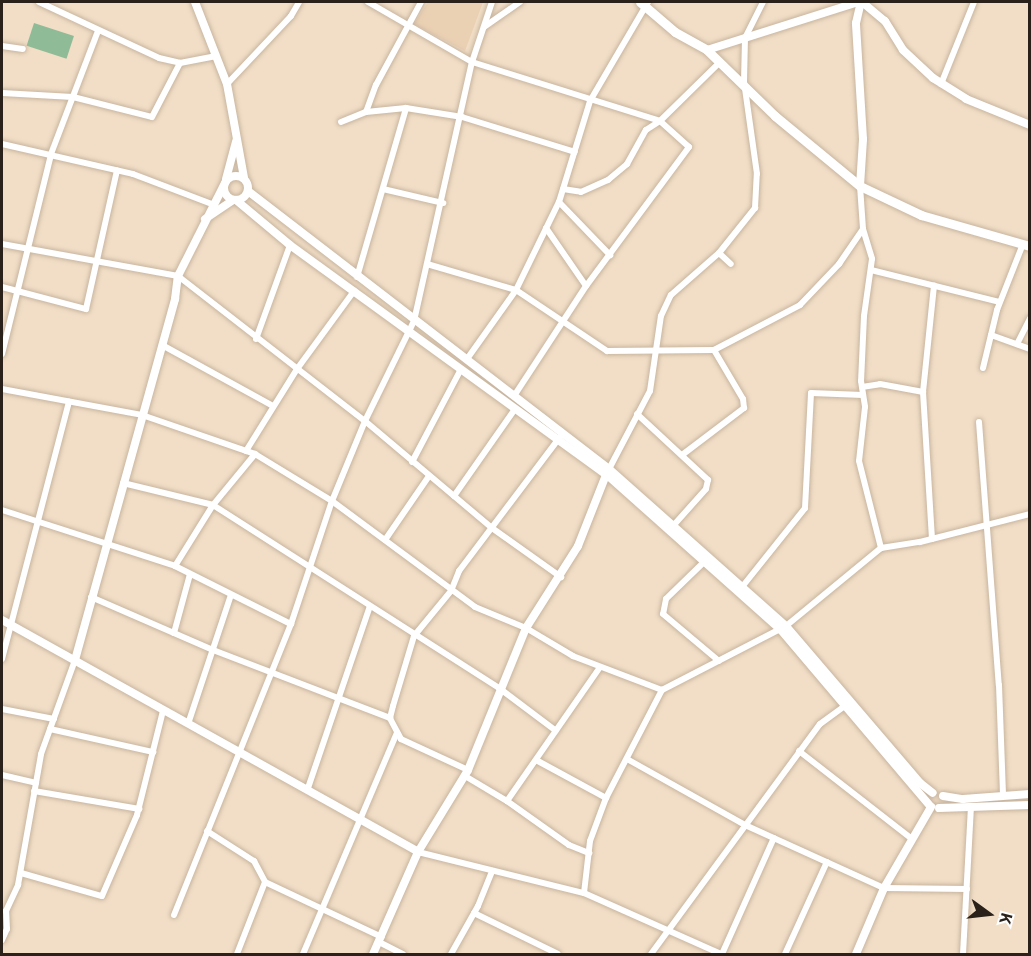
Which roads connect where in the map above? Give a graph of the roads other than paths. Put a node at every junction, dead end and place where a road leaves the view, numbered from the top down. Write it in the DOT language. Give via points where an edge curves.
graph roads {
  1 [pos="39,2"];
  2 [pos="195,2"];
  3 [pos="298,2"];
  4 [pos="368,2"];
  5 [pos="421,2"];
  6 [pos="492,2"];
  7 [pos="520,2"];
  8 [pos="763,2"];
  9 [pos="860,2"];
  10 [pos="974,2"];
  11 [pos="644,3"];
  12 [pos="408,23"];
  13 [pos="484,27"];
  14 [pos="98,31"];
  15 [pos="745,38"];
  16 [pos="2,46"];
  17 [pos="23,49"];
  18 [pos="707,50"];
  19 [pos="216,56"];
  20 [pos="472,62"];
  21 [pos="720,62"];
  22 [pos="180,63"];
  23 [pos="744,82"];
  24 [pos="227,84"];
  25 [pos="941,84"];
  26 [pos="2,93"];
  27 [pos="73,97"];
  28 [pos="590,101"];
  29 [pos="405,108"];
  30 [pos="366,112"];
  31 [pos="462,117"];
  32 [pos="660,121"];
  33 [pos="340,122"];
  34 [pos="1029,125"];
  35 [pos="237,137"];
  36 [pos="2,144"];
  37 [pos="575,152"];
  38 [pos="51,154"];
  39 [pos="117,170"];
  40 [pos="244,178"];
  41 [pos="225,181"];
  42 [pos="860,186"];
  43 [pos="383,189"];
  44 [pos="563,189"];
  45 [pos="248,191"];
  46 [pos="235,200"];
  47 [pos="559,202"];
  48 [pos="443,203"];
  49 [pos="212,204"];
  50 [pos="204,220"];
  51 [pos="546,228"];
  52 [pos="863,229"];
  53 [pos="2,244"];
  54 [pos="290,245"];
  55 [pos="1026,245"];
  56 [pos="28,249"];
  57 [pos="719,254"];
  58 [pos="610,255"];
  59 [pos="98,263"];
  60 [pos="427,264"];
  61 [pos="731,264"];
  62 [pos="871,270"];
  63 [pos="178,276"];
  64 [pos="357,278"];
  65 [pos="586,286"];
  66 [pos="934,286"];
  67 [pos="2,287"];
  68 [pos="516,290"];
  69 [pos="20,291"];
  70 [pos="354,291"];
  71 [pos="999,302"];
  72 [pos="1029,318"];
  73 [pos="414,321"];
  74 [pos="562,323"];
  75 [pos="409,331"];
  76 [pos="991,335"];
  77 [pos="256,339"];
  78 [pos="1017,344"];
  79 [pos="162,345"];
  80 [pos="1029,349"];
  81 [pos="714,350"];
  82 [pos="657,352"];
  83 [pos="2,354"];
  84 [pos="467,359"];
  85 [pos="983,368"];
  86 [pos="297,369"];
  87 [pos="461,369"];
  88 [pos="862,387"];
  89 [pos="2,389"];
  90 [pos="923,392"];
  91 [pos="863,395"];
  92 [pos="514,396"];
  93 [pos="69,402"];
  94 [pos="273,406"];
  95 [pos="515,410"];
  96 [pos="637,414"];
  97 [pos="142,416"];
  98 [pos="365,421"];
  99 [pos="979,422"];
  100 [pos="560,437"];
  101 [pos="246,451"];
  102 [pos="255,453"];
  103 [pos="682,455"];
  104 [pos="412,462"];
  105 [pos="608,472"];
  106 [pos="429,476"];
  107 [pos="123,483"];
  108 [pos="454,496"];
  109 [pos="332,501"];
  110 [pos="213,506"];
  111 [pos="2,510"];
  112 [pos="1029,514"];
  113 [pos="40,521"];
  114 [pos="987,522"];
  115 [pos="673,526"];
  116 [pos="492,528"];
  117 [pos="932,539"];
  118 [pos="385,540"];
  119 [pos="107,542"];
  120 [pos="881,548"];
  121 [pos="704,562"];
  122 [pos="309,563"];
  123 [pos="175,566"];
  124 [pos="190,574"];
  125 [pos="561,577"];
  126 [pos="742,587"];
  127 [pos="451,591"];
  128 [pos="231,595"];
  129 [pos="90,597"];
  130 [pos="370,606"];
  131 [pos="2,620"];
  132 [pos="291,624"];
  133 [pos="10,625"];
  134 [pos="526,628"];
  135 [pos="783,628"];
  136 [pos="174,633"];
  137 [pos="414,636"];
  138 [pos="213,650"];
  139 [pos="2,659"];
  140 [pos="75,660"];
  141 [pos="719,661"];
  142 [pos="600,667"];
  143 [pos="270,673"];
  144 [pos="499,688"];
  145 [pos="662,690"];
  146 [pos="338,698"];
  147 [pos="846,705"];
  148 [pos="2,709"];
  149 [pos="164,711"];
  150 [pos="390,718"];
  151 [pos="54,719"];
  152 [pos="188,724"];
  153 [pos="50,729"];
  154 [pos="556,730"];
  155 [pos="397,733"];
  156 [pos="239,751"];
  157 [pos="799,751"];
  158 [pos="153,752"];
  159 [pos="627,759"];
  160 [pos="536,760"];
  161 [pos="467,773"];
  162 [pos="2,775"];
  163 [pos="36,783"];
  164 [pos="308,788"];
  165 [pos="34,791"];
  166 [pos="933,793"];
  167 [pos="1029,794"];
  168 [pos="943,796"];
  169 [pos="1003,796"];
  170 [pos="606,798"];
  171 [pos="507,801"];
  172 [pos="1029,805"];
  173 [pos="933,806"];
  174 [pos="971,808"];
  175 [pos="139,809"];
  176 [pos="361,817"];
  177 [pos="745,825"];
  178 [pos="207,831"];
  179 [pos="774,838"];
  180 [pos="912,839"];
  181 [pos="418,852"];
  182 [pos="589,853"];
  183 [pos="827,862"];
  184 [pos="492,871"];
  185 [pos="21,873"];
  186 [pos="265,882"];
  187 [pos="884,888"];
  188 [pos="967,889"];
  189 [pos="585,892"];
  190 [pos="322,909"];
  191 [pos="474,913"];
  192 [pos="174,915"];
  193 [pos="668,932"];
  194 [pos="380,939"];
  195 [pos="2,940"];
  196 [pos="703,951"];
  197 [pos="237,954"];
  198 [pos="303,954"];
  199 [pos="373,954"];
  200 [pos="403,954"];
  201 [pos="451,954"];
  202 [pos="558,954"];
  203 [pos="651,954"];
  204 [pos="722,954"];
  205 [pos="785,954"];
  206 [pos="856,954"];
  207 [pos="963,954"];
  1 -- 14 [label="street"];
  2 -- 19 [label="street"];
  3 -- 24 [label="street" via="291,16"];
  4 -- 12 [label="street"];
  5 -- 12 [label="street"];
  6 -- 13 [label="street"];
  7 -- 13 [label="street"];
  8 -- 15 [label="street"];
  9 -- 15 [label="street"];
  9 -- 25 [label="street" via="885,21 903,50"];
  9 -- 42 [label="street" via="856,23 863,139"];
  10 -- 25 [label="street"];
  11 -- 18 [label="main road" via="675,32"];
  11 -- 28 [label="street"];
  12 -- 20 [label="street"];
  12 -- 30 [label="street"];
  13 -- 20 [label="street"];
  14 -- 22 [label="street" via="135,49"];
  14 -- 27 [label="street"];
  15 -- 18 [label="street"];
  15 -- 23 [label="street"];
  16 -- 17 [label="street"];
  18 -- 21 [label="main road"];
  19 -- 22 [label="street"];
  19 -- 24 [label="street"];
  20 -- 28 [label="street"];
  20 -- 31 [label="street"];
  21 -- 23 [label="main road"];
  21 -- 32 [label="street"];
  22 -- 27 [label="street" via="152,117"];
  23 -- 42 [label="main road" via="775,116"];
  23 -- 57 [label="street" via="758,198 755,208"];
  24 -- 35 [label="street"];
  25 -- 34 [label="street" via="966,99"];
  26 -- 27 [label="street"];
  27 -- 38 [label="street"];
  28 -- 32 [label="street"];
  28 -- 37 [label="street"];
  29 -- 30 [label="street"];
  29 -- 31 [label="street"];
  29 -- 43 [label="street"];
  30 -- 33 [label="street"];
  31 -- 37 [label="street"];
  31 -- 48 [label="street"];
  32 -- 44 [label="street" via="646,129 634,154 608,180 581,192"];
  32 -- 58 [label="street" via="688,147"];
  35 -- 40 [label="street"];
  35 -- 41 [label="street"];
  36 -- 38 [label="street"];
  37 -- 44 [label="street"];
  38 -- 39 [label="street"];
  38 -- 56 [label="street"];
  39 -- 49 [label="street"];
  39 -- 59 [label="street"];
  40 -- 41 [label="street" via="237,175"];
  40 -- 45 [label="street"];
  41 -- 46 [label="street" via="225,193"];
  41 -- 49 [label="street"];
  42 -- 52 [label="street"];
  42 -- 55 [label="main road" via="921,214"];
  43 -- 48 [label="street"];
  43 -- 64 [label="street"];
  44 -- 47 [label="street"];
  45 -- 46 [label="street"];
  45 -- 64 [label="street"];
  46 -- 50 [label="street"];
  46 -- 54 [label="street"];
  47 -- 51 [label="street"];
  47 -- 58 [label="street"];
  48 -- 60 [label="street"];
  49 -- 50 [label="street"];
  50 -- 63 [label="street"];
  51 -- 65 [label="street"];
  51 -- 68 [label="street"];
  52 -- 62 [label="street"];
  52 -- 81 [label="street" via="839,264 800,305"];
  53 -- 56 [label="street"];
  54 -- 70 [label="street"];
  54 -- 77 [label="street"];
  55 -- 71 [label="street"];
  56 -- 59 [label="street"];
  56 -- 69 [label="street"];
  57 -- 61 [label="street"];
  57 -- 82 [label="street" via="671,295 662,316"];
  58 -- 65 [label="street"];
  59 -- 63 [label="street"];
  59 -- 69 [label="street" via="86,309"];
  60 -- 68 [label="street"];
  60 -- 73 [label="street"];
  62 -- 66 [label="street"];
  62 -- 88 [label="street" via="864,316"];
  63 -- 77 [label="street"];
  63 -- 79 [label="street"];
  64 -- 73 [label="street"];
  65 -- 74 [label="street"];
  66 -- 71 [label="street"];
  66 -- 90 [label="street"];
  67 -- 69 [label="street"];
  68 -- 74 [label="street"];
  68 -- 84 [label="street"];
  69 -- 83 [label="street"];
  70 -- 75 [label="street"];
  70 -- 86 [label="street"];
  71 -- 76 [label="street"];
  72 -- 78 [label="street"];
  73 -- 75 [label="street"];
  73 -- 84 [label="street"];
  74 -- 82 [label="street" via="607,351"];
  74 -- 92 [label="street"];
  75 -- 87 [label="street"];
  75 -- 98 [label="street"];
  76 -- 78 [label="street"];
  76 -- 85 [label="street"];
  77 -- 86 [label="street"];
  78 -- 80 [label="street"];
  79 -- 94 [label="street"];
  79 -- 97 [label="street"];
  81 -- 82 [label="street"];
  81 -- 103 [label="street" via="743,399 744,408"];
  82 -- 96 [label="street" via="650,391"];
  84 -- 92 [label="street"];
  86 -- 94 [label="street"];
  86 -- 98 [label="street"];
  87 -- 95 [label="street"];
  87 -- 104 [label="street"];
  88 -- 90 [label="street" via="880,384"];
  88 -- 91 [label="street"];
  89 -- 93 [label="street"];
  90 -- 117 [label="street"];
  91 -- 120 [label="street" via="859,461"];
  91 -- 126 [label="street" via="811,393 805,508"];
  92 -- 100 [label="street"];
  93 -- 97 [label="street"];
  93 -- 113 [label="street"];
  94 -- 101 [label="street"];
  95 -- 100 [label="street"];
  95 -- 108 [label="street"];
  96 -- 103 [label="street"];
  96 -- 105 [label="street"];
  97 -- 101 [label="street"];
  97 -- 107 [label="street"];
  98 -- 104 [label="street"];
  98 -- 109 [label="street"];
  99 -- 114 [label="street"];
  100 -- 105 [label="street"];
  100 -- 116 [label="street"];
  101 -- 102 [label="street"];
  102 -- 109 [label="street"];
  102 -- 110 [label="street"];
  103 -- 115 [label="street" via="708,484"];
  104 -- 106 [label="street"];
  105 -- 115 [label="street"];
  105 -- 121 [label="street"];
  105 -- 125 [label="street" via="582,538"];
  106 -- 108 [label="street"];
  106 -- 118 [label="street"];
  107 -- 110 [label="street"];
  107 -- 119 [label="street"];
  108 -- 116 [label="street"];
  109 -- 118 [label="street"];
  109 -- 122 [label="street"];
  110 -- 122 [label="street"];
  110 -- 123 [label="street"];
  111 -- 113 [label="street"];
  112 -- 114 [label="street"];
  113 -- 119 [label="street"];
  113 -- 133 [label="street"];
  114 -- 117 [label="street"];
  114 -- 169 [label="street"];
  115 -- 126 [label="street"];
  116 -- 125 [label="street"];
  116 -- 127 [label="street" via="459,571"];
  117 -- 120 [label="street"];
  118 -- 127 [label="street"];
  119 -- 123 [label="street"];
  119 -- 129 [label="street"];
  120 -- 135 [label="street" via="843,584"];
  121 -- 135 [label="street"];
  121 -- 141 [label="street" via="666,599 663,614"];
  122 -- 130 [label="street"];
  122 -- 132 [label="street"];
  123 -- 124 [label="street"];
  124 -- 128 [label="street"];
  124 -- 136 [label="street"];
  125 -- 134 [label="street"];
  126 -- 135 [label="street"];
  127 -- 134 [label="street" via="475,607"];
  127 -- 137 [label="street"];
  128 -- 132 [label="street"];
  128 -- 138 [label="street"];
  129 -- 136 [label="street"];
  129 -- 140 [label="street"];
  130 -- 137 [label="street"];
  130 -- 146 [label="street"];
  131 -- 133 [label="street"];
  132 -- 143 [label="street"];
  133 -- 139 [label="street"];
  133 -- 140 [label="street"];
  134 -- 142 [label="street"];
  134 -- 144 [label="street"];
  135 -- 141 [label="street"];
  135 -- 147 [label="street"];
  135 -- 166 [label="street"];
  136 -- 138 [label="street"];
  137 -- 144 [label="street"];
  137 -- 150 [label="street"];
  138 -- 143 [label="street"];
  138 -- 152 [label="street"];
  140 -- 149 [label="street"];
  140 -- 151 [label="street"];
  141 -- 145 [label="street"];
  142 -- 145 [label="street"];
  142 -- 154 [label="street"];
  143 -- 146 [label="street"];
  143 -- 156 [label="street"];
  144 -- 154 [label="street"];
  144 -- 161 [label="street"];
  145 -- 159 [label="street"];
  146 -- 150 [label="street"];
  146 -- 164 [label="street"];
  147 -- 157 [label="street" via="819,724"];
  147 -- 173 [label="street"];
  148 -- 151 [label="street"];
  149 -- 152 [label="street"];
  149 -- 158 [label="street"];
  150 -- 155 [label="street"];
  151 -- 153 [label="street"];
  152 -- 156 [label="street"];
  153 -- 158 [label="street"];
  153 -- 163 [label="street"];
  154 -- 160 [label="street"];
  155 -- 161 [label="street"];
  155 -- 176 [label="street"];
  156 -- 164 [label="street"];
  156 -- 178 [label="street"];
  157 -- 177 [label="street"];
  157 -- 180 [label="street"];
  158 -- 175 [label="street"];
  159 -- 170 [label="street"];
  159 -- 177 [label="street"];
  160 -- 170 [label="street"];
  160 -- 171 [label="street"];
  161 -- 171 [label="street"];
  161 -- 181 [label="street"];
  162 -- 163 [label="street"];
  163 -- 165 [label="street"];
  164 -- 176 [label="street"];
  165 -- 175 [label="street"];
  165 -- 185 [label="street"];
  166 -- 168 [label="street"];
  166 -- 173 [label="street"];
  167 -- 169 [label="street"];
  168 -- 169 [label="street"];
  168 -- 173 [label="street" via="944,802"];
  170 -- 182 [label="street"];
  171 -- 182 [label="street" via="569,845"];
  172 -- 174 [label="street"];
  173 -- 174 [label="street"];
  173 -- 180 [label="street"];
  174 -- 188 [label="street"];
  175 -- 185 [label="street" via="102,896"];
  176 -- 181 [label="street"];
  176 -- 190 [label="street"];
  177 -- 179 [label="street"];
  177 -- 193 [label="street"];
  178 -- 186 [label="street" via="255,861"];
  178 -- 192 [label="street"];
  179 -- 183 [label="street"];
  179 -- 204 [label="street"];
  180 -- 187 [label="street"];
  181 -- 184 [label="street"];
  181 -- 194 [label="street"];
  182 -- 189 [label="street"];
  183 -- 187 [label="street"];
  183 -- 205 [label="street"];
  184 -- 189 [label="street"];
  184 -- 191 [label="street"];
  185 -- 195 [label="street" via="6,911 8,926"];
  186 -- 190 [label="street"];
  186 -- 197 [label="street"];
  187 -- 188 [label="street"];
  187 -- 206 [label="street"];
  188 -- 207 [label="street"];
  189 -- 193 [label="street"];
  190 -- 194 [label="street"];
  190 -- 198 [label="street"];
  191 -- 201 [label="street"];
  191 -- 202 [label="street"];
  193 -- 196 [label="street"];
  193 -- 203 [label="street"];
  194 -- 199 [label="street"];
  194 -- 200 [label="street"];
  196 -- 204 [label="street"];
}
